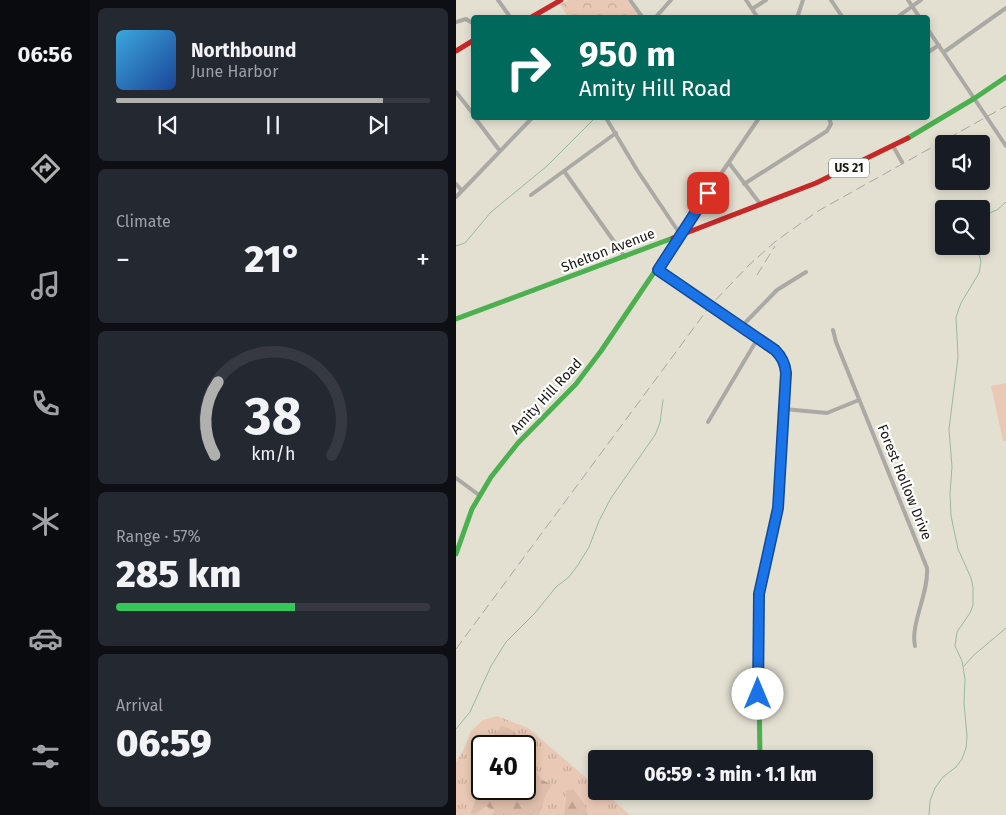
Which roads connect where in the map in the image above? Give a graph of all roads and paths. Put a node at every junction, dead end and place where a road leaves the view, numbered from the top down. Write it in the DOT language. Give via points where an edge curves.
graph roads {
  1 [pos="498,0"];
  2 [pos="561,0"];
  3 [pos="630,0"];
  4 [pos="671,0"];
  5 [pos="746,0"];
  6 [pos="766,0"];
  7 [pos="803,0"];
  8 [pos="831,0"];
  9 [pos="908,0"];
  10 [pos="921,0"];
  11 [pos="912,6"];
  12 [pos="1006,8"];
  13 [pos="752,9"];
  14 [pos="508,15"];
  15 [pos="536,15"];
  16 [pos="641,15"];
  17 [pos="658,15"];
  18 [pos="756,15"];
  19 [pos="799,15"];
  20 [pos="841,15"];
  21 [pos="900,15"];
  22 [pos="918,15"];
  23 [pos="456,22"];
  24 [pos="471,22"];
  25 [pos="930,32"];
  26 [pos="471,42"];
  27 [pos="939,45"];
  28 [pos="456,51"];
  29 [pos="930,51"];
  30 [pos="944,52"];
  31 [pos="1006,77"];
  32 [pos="456,92"];
  33 [pos="975,98"];
  34 [pos="471,112"];
  35 [pos="477,120"];
  36 [pos="530,120"];
  37 [pos="607,120"];
  38 [pos="759,120"];
  39 [pos="830,120"];
  40 [pos="616,133"];
  41 [pos="893,146"];
  42 [pos="1006,146"];
  43 [pos="500,151"];
  44 [pos="902,162"];
  45 [pos="728,163"];
  46 [pos="564,171"];
  47 [pos="456,184"];
  48 [pos="744,184"];
  49 [pos="462,191"];
  50 [pos="531,195"];
  51 [pos="456,197"];
  52 [pos="761,205"];
  53 [pos="680,234"];
  54 [pos="625,257"];
  55 [pos="658,270"];
  56 [pos="806,272"];
  57 [pos="456,319"];
  58 [pos="741,327"];
  59 [pos="833,330"];
  60 [pos="758,338"];
  61 [pos="859,400"];
  62 [pos="784,410"];
  63 [pos="708,422"];
  64 [pos="456,478"];
  65 [pos="479,495"];
  66 [pos="456,554"];
  67 [pos="915,646"];
  68 [pos="760,750"];
  1 -- 14 [label="street"];
  2 -- 15 [label="street"];
  3 -- 16 [label="street"];
  4 -- 17 [label="street"];
  5 -- 13 [label="street"];
  6 -- 13 [label="street"];
  7 -- 19 [label="street"];
  8 -- 20 [label="street"];
  9 -- 11 [label="street"];
  10 -- 11 [label="street"];
  11 -- 21 [label="street"];
  11 -- 22 [label="street"];
  12 -- 30 [label="street"];
  13 -- 18 [label="street"];
  23 -- 24 [label="street" via="466,19"];
  25 -- 27 [label="street"];
  26 -- 28 [label="street"];
  27 -- 29 [label="street"];
  27 -- 30 [label="street"];
  30 -- 33 [label="street"];
  31 -- 33 [label="street, Shelton Avenue / US 21"];
  32 -- 34 [label="street"];
  33 -- 41 [label="street, Shelton Avenue / US 21"];
  33 -- 42 [label="street"];
  35 -- 43 [label="street"];
  36 -- 43 [label="street"];
  37 -- 40 [label="street"];
  38 -- 45 [label="street"];
  39 -- 48 [label="street" via="827,131"];
  40 -- 46 [label="street"];
  40 -- 53 [label="street" via="636,170"];
  41 -- 44 [label="street"];
  41 -- 52 [label="street, Shelton Avenue / US 21"];
  43 -- 49 [label="street"];
  45 -- 48 [label="street"];
  45 -- 53 [label="street"];
  46 -- 50 [label="street"];
  46 -- 54 [label="street"];
  47 -- 49 [label="street"];
  48 -- 52 [label="street"];
  49 -- 51 [label="street"];
  52 -- 53 [label="street, Shelton Avenue / US 21"];
  53 -- 54 [label="street, Shelton Avenue / US 21"];
  53 -- 55 [label="street, Amity Hill Road"];
  54 -- 57 [label="street, Shelton Avenue / US 21"];
  55 -- 58 [label="street"];
  55 -- 65 [label="street, Amity Hill Road" via="576,384 514,448"];
  56 -- 58 [label="street" via="777,290"];
  58 -- 60 [label="street"];
  59 -- 61 [label="street, Forest Hollow Drive"];
  60 -- 62 [label="street" via="776,351 785,364"];
  60 -- 63 [label="street"];
  61 -- 62 [label="street" via="827,414"];
  61 -- 67 [label="street, Forest Hollow Drive" via="928,568 914,636"];
  62 -- 68 [label="street" via="778,508 759,594"];
  64 -- 65 [label="street"];
  65 -- 66 [label="street, Amity Hill Road"];
}
